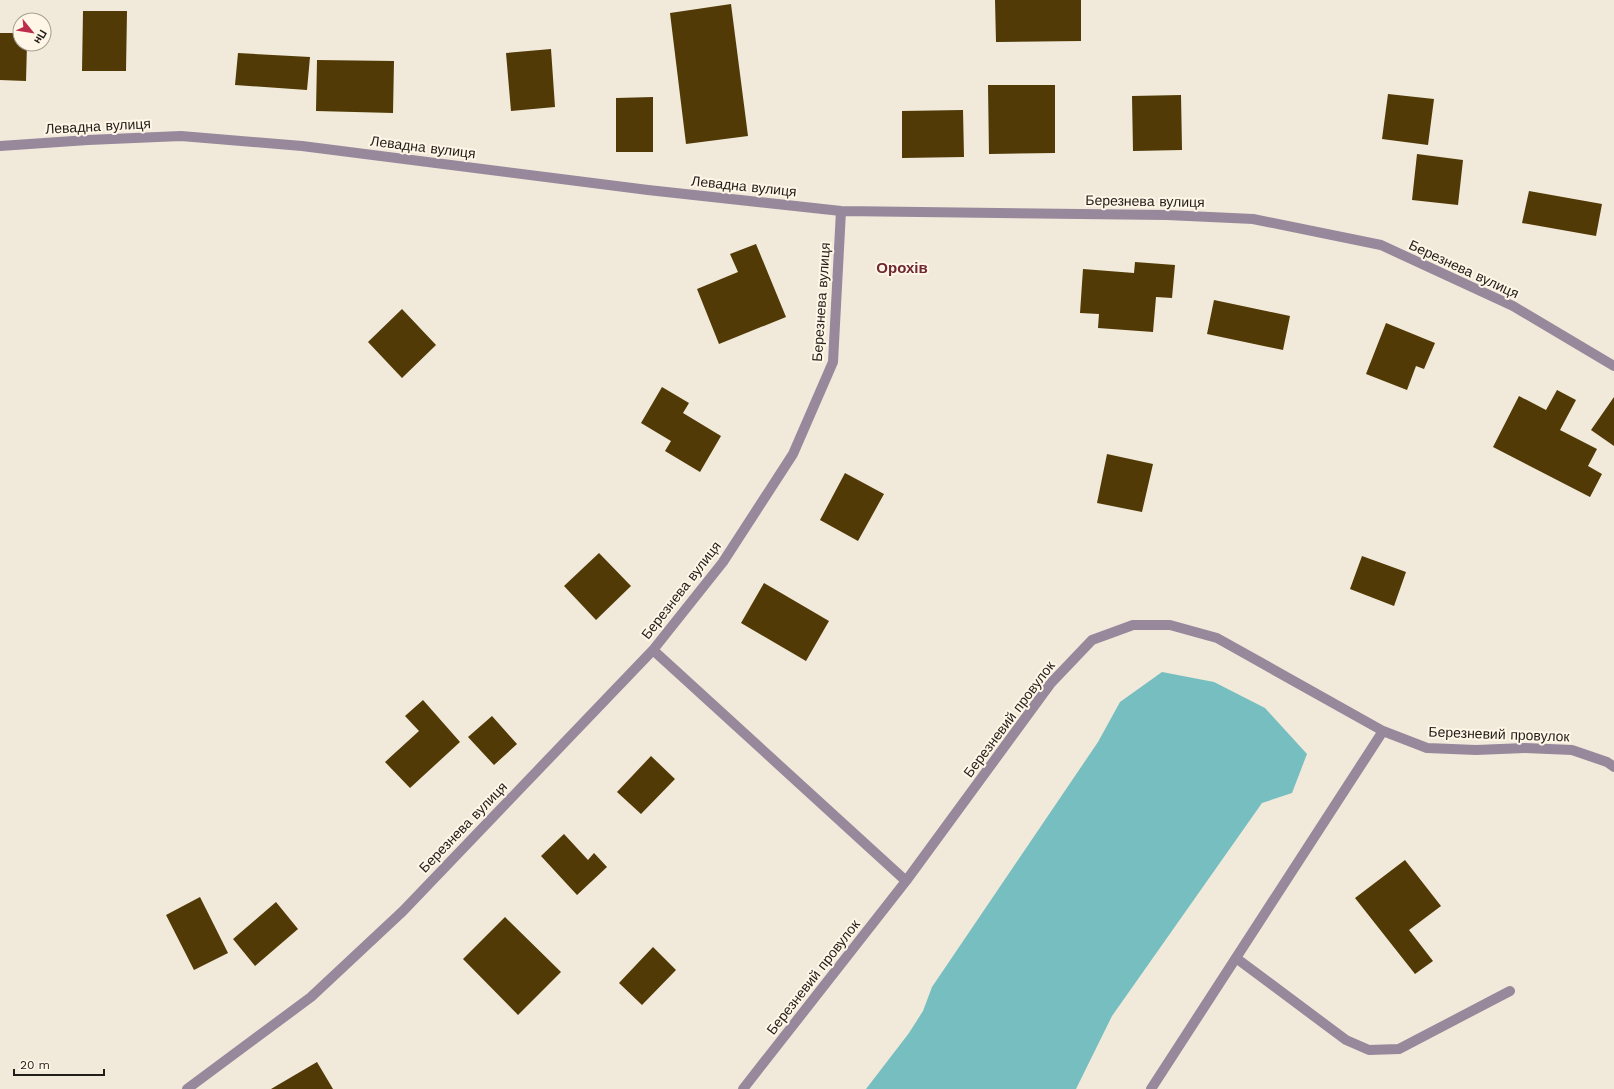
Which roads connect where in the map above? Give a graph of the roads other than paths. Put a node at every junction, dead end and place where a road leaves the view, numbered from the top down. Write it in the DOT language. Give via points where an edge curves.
graph roads {
  1 [pos="0,146"];
  2 [pos="841,211"];
  3 [pos="1614,366"];
  4 [pos="653,650"];
  5 [pos="1383,731"];
  6 [pos="1614,767"];
  7 [pos="906,881"];
  8 [pos="1236,958"];
  9 [pos="1510,991"];
  10 [pos="187,1089"];
  11 [pos="743,1089"];
  12 [pos="1151,1089"];
  1 -- 2 [label="street, Левадна вулиця" via="181,136 302,146 648,190"];
  2 -- 3 [label="street, Березнева вулиця" via="1167,215 1261,221 1380,245 1513,306"];
  2 -- 4 [label="street, Березнева вулиця" via="832,362 796,447 723,562"];
  4 -- 7 [label="street"];
  4 -- 10 [label="street, Березнева вулиця" via="403,911 311,997"];
  5 -- 6 [label="street, Березневий провулок" via="1427,748 1572,750 1608,762"];
  5 -- 7 [label="street, Березневий провулок" via="1217,638 1170,625 1133,625 1092,640 1051,683"];
  5 -- 8 [label="street"];
  7 -- 11 [label="street, Березневий провулок"];
  8 -- 9 [label="street" via="1346,1040 1369,1050 1399,1049"];
  8 -- 12 [label="street"];
}
